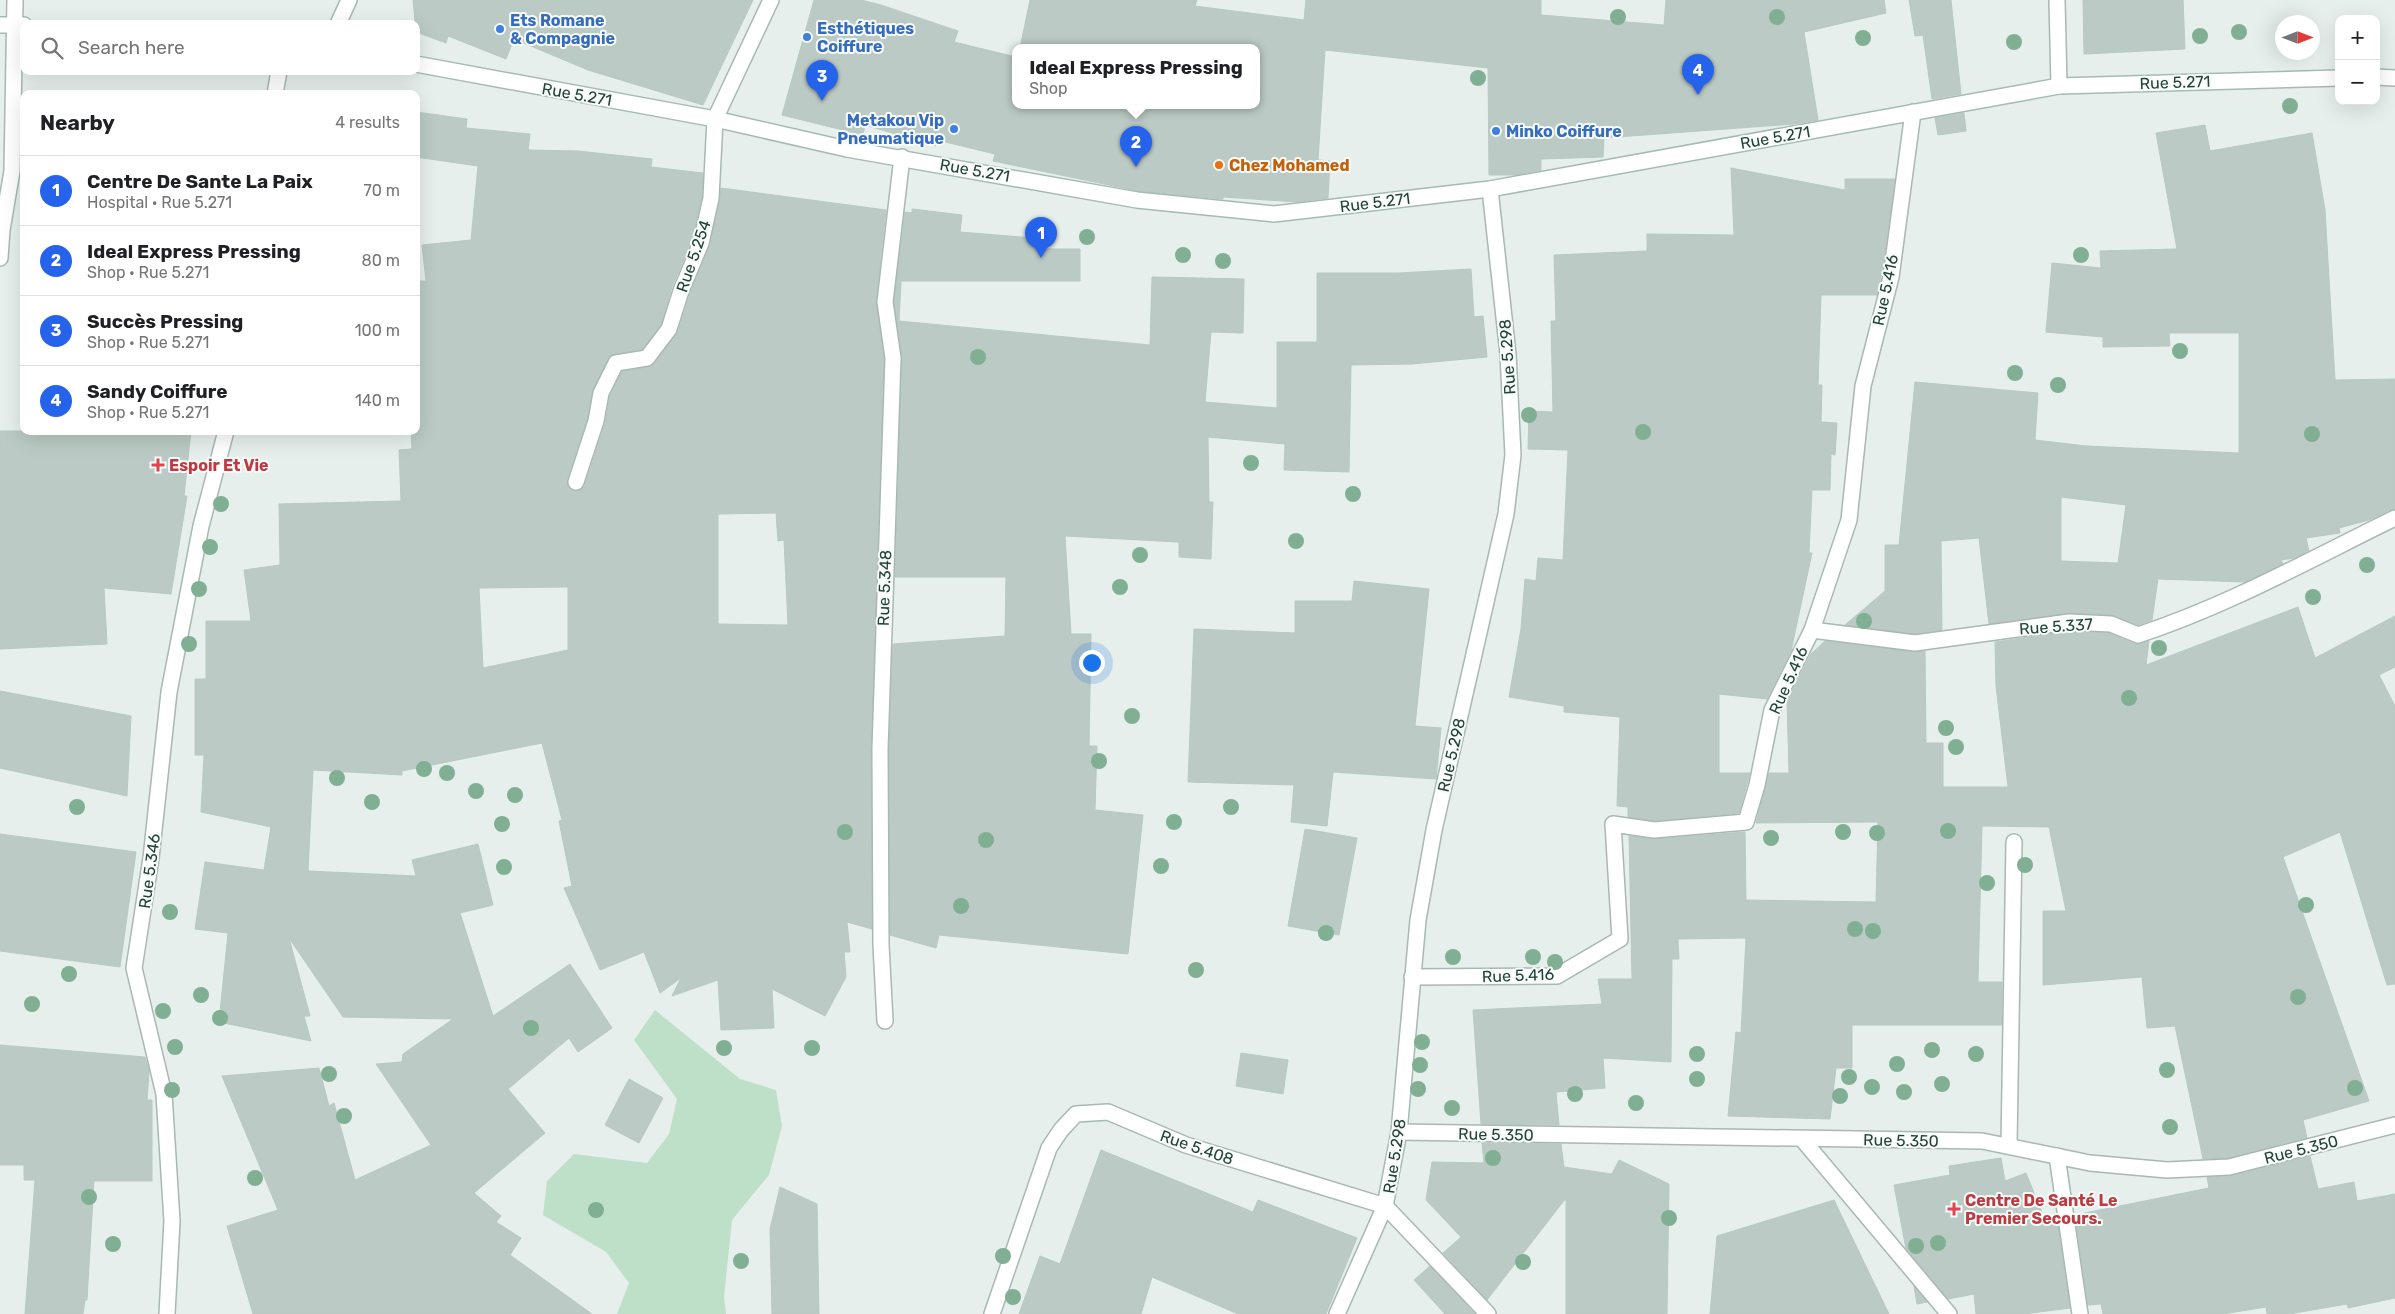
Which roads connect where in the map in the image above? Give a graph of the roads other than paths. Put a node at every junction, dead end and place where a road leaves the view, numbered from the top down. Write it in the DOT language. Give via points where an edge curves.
graph roads {
  1 [pos="15,0"];
  2 [pos="349,0"];
  3 [pos="771,0"];
  4 [pos="2057,0"];
  5 [pos="340,20"];
  6 [pos="13,25"];
  7 [pos="420,65"];
  8 [pos="278,75"];
  9 [pos="2380,77"];
  10 [pos="2335,78"];
  11 [pos="2395,78"];
  12 [pos="2059,86"];
  13 [pos="276,90"];
  14 [pos="1913,112"];
  15 [pos="715,119"];
  16 [pos="902,157"];
  17 [pos="1490,189"];
  18 [pos="0,258"];
  19 [pos="225,435"];
  20 [pos="576,482"];
  21 [pos="2395,518"];
  22 [pos="1812,630"];
  23 [pos="2014,842"];
  24 [pos="1412,977"];
  25 [pos="885,1021"];
  26 [pos="2395,1125"];
  27 [pos="1399,1132"];
  28 [pos="1802,1139"];
  29 [pos="2009,1145"];
  30 [pos="2057,1156"];
  31 [pos="1385,1206"];
  32 [pos="167,1314"];
  33 [pos="992,1314"];
  34 [pos="1337,1314"];
  35 [pos="1488,1314"];
  36 [pos="1949,1314"];
  37 [pos="2080,1314"];
  1 -- 6 [label="street"];
  2 -- 5 [label="street"];
  3 -- 15 [label="street, Rue 5.254"];
  4 -- 12 [label="street"];
  6 -- 18 [label="street" via="12,171"];
  7 -- 15 [label="street, Rue 5.271"];
  8 -- 13 [label="street"];
  9 -- 11 [label="street"];
  10 -- 12 [label="street, Rue 5.271"];
  12 -- 14 [label="street, Rue 5.271"];
  14 -- 17 [label="street, Rue 5.271"];
  14 -- 22 [label="street, Rue 5.416" via="1891,277 1863,386 1849,520"];
  15 -- 16 [label="street, Rue 5.271" via="847,149"];
  15 -- 20 [label="street, Rue 5.254" via="711,198 701,243 669,329 648,358 616,363 601,393 596,421"];
  16 -- 17 [label="street, Rue 5.271" via="1137,200 1274,214"];
  16 -- 25 [label="street, Rue 5.348" via="885,302 892,358 880,749 881,945"];
  17 -- 24 [label="street, Rue 5.298" via="1508,354 1513,455 1506,514 1434,830 1418,920"];
  19 -- 32 [label="street, Rue 5.346" via="201,526 169,692 152,858 134,968 164,1094 172,1221"];
  21 -- 22 [label="street, Rue 5.337" via="2249,590 2173,624 2138,635 2111,624 2069,622 1914,643"];
  22 -- 24 [label="street, Rue 5.416" via="1772,710 1746,822 1654,830 1613,824 1620,939 1557,976"];
  23 -- 29 [label="street"];
  24 -- 27 [label="street, Rue 5.298"];
  26 -- 30 [label="street, Rue 5.350" via="2229,1167 2167,1170 2090,1163"];
  27 -- 28 [label="street, Rue 5.350"];
  27 -- 31 [label="street, Rue 5.298"];
  28 -- 29 [label="street, Rue 5.350" via="1982,1141"];
  28 -- 36 [label="street"];
  29 -- 30 [label="street, Rue 5.350"];
  30 -- 37 [label="street"];
  31 -- 33 [label="street, Rue 5.408" via="1186,1145 1108,1112 1076,1114 1049,1148"];
  31 -- 34 [label="street, Rue 5.298"];
  31 -- 35 [label="street, Rue 5.408"];
}
